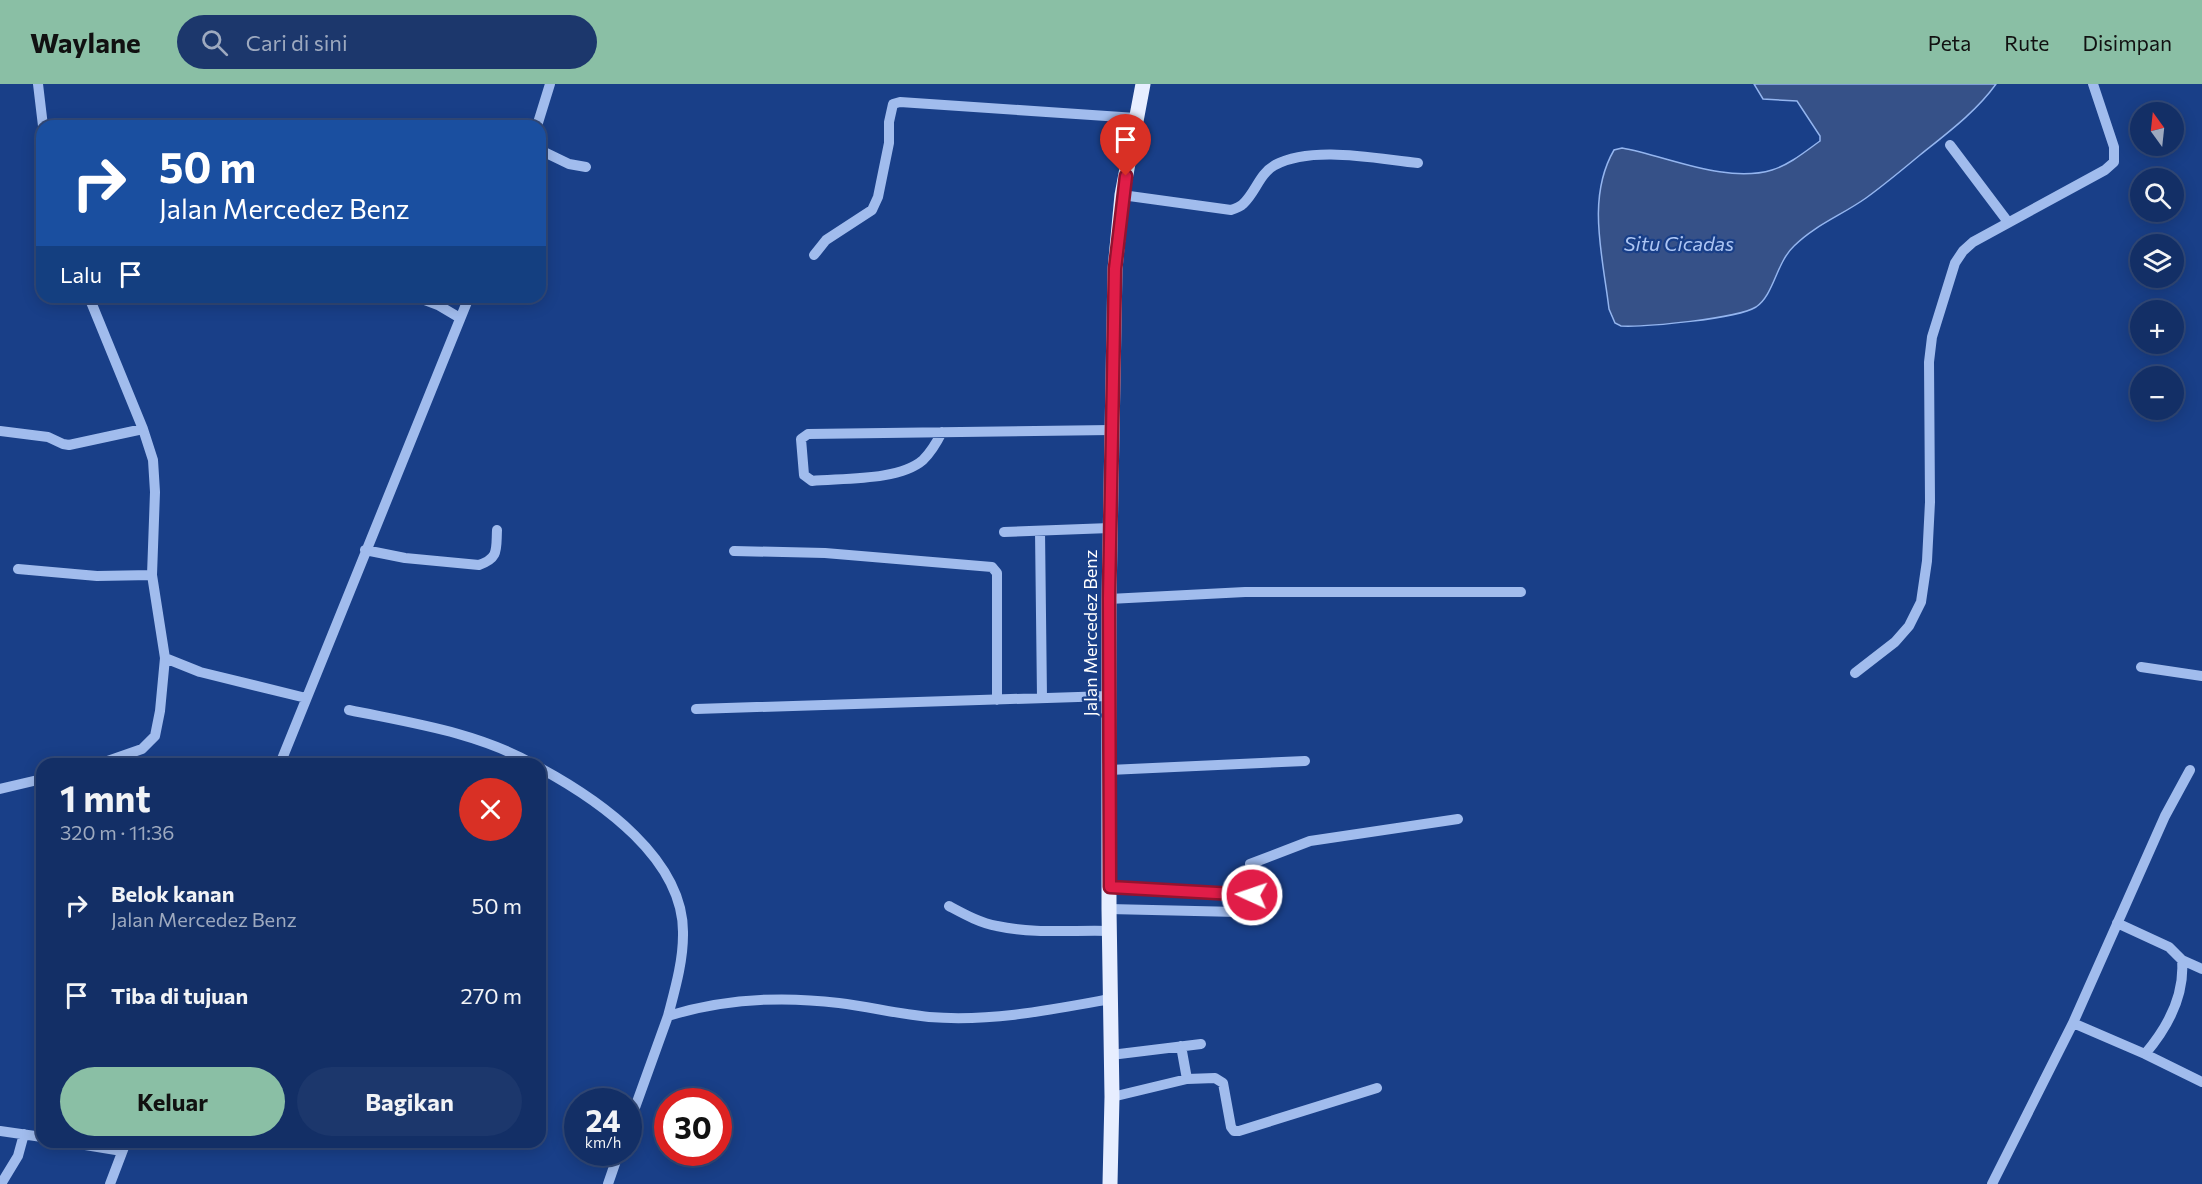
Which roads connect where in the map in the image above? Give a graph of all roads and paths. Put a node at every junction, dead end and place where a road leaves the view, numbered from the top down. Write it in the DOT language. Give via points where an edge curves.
graph roads {
  1 [pos="38,84"];
  2 [pos="550,84"];
  3 [pos="1143,84"];
  4 [pos="2093,84"];
  5 [pos="1136,118"];
  6 [pos="42,120"];
  7 [pos="539,120"];
  8 [pos="1950,145"];
  9 [pos="546,153"];
  10 [pos="1418,163"];
  11 [pos="586,167"];
  12 [pos="1122,195"];
  13 [pos="2008,222"];
  14 [pos="814,255"];
  15 [pos="91,303"];
  16 [pos="433,303"];
  17 [pos="466,303"];
  18 [pos="460,318"];
  19 [pos="143,429"];
  20 [pos="1111,430"];
  21 [pos="0,431"];
  22 [pos="942,432"];
  23 [pos="1110,528"];
  24 [pos="497,530"];
  25 [pos="1040,531"];
  26 [pos="1004,532"];
  27 [pos="365,550"];
  28 [pos="734,551"];
  29 [pos="18,569"];
  30 [pos="152,575"];
  31 [pos="1521,592"];
  32 [pos="1109,598"];
  33 [pos="165,658"];
  34 [pos="2140,667"];
  35 [pos="1855,673"];
  36 [pos="2202,676"];
  37 [pos="1109,696"];
  38 [pos="306,698"];
  39 [pos="1042,699"];
  40 [pos="997,700"];
  41 [pos="696,709"];
  42 [pos="349,710"];
  43 [pos="116,758"];
  44 [pos="282,758"];
  45 [pos="521,758"];
  46 [pos="1305,761"];
  47 [pos="1110,770"];
  48 [pos="2190,770"];
  49 [pos="546,772"];
  50 [pos="36,780"];
  51 [pos="0,789"];
  52 [pos="1458,819"];
  53 [pos="1110,887"];
  54 [pos="949,906"];
  55 [pos="1109,909"];
  56 [pos="1238,912"];
  57 [pos="2117,922"];
  58 [pos="1109,931"];
  59 [pos="2182,960"];
  60 [pos="2202,969"];
  61 [pos="1110,999"];
  62 [pos="668,1016"];
  63 [pos="2073,1023"];
  64 [pos="1201,1044"];
  65 [pos="1181,1046"];
  66 [pos="2145,1054"];
  67 [pos="1111,1055"];
  68 [pos="1187,1079"];
  69 [pos="2202,1082"];
  70 [pos="642,1088"];
  71 [pos="1377,1088"];
  72 [pos="1112,1097"];
  73 [pos="0,1131"];
  74 [pos="24,1134"];
  75 [pos="36,1136"];
  76 [pos="123,1148"];
  77 [pos="614,1166"];
  78 [pos="1,1184"];
  79 [pos="110,1184"];
  80 [pos="608,1184"];
  81 [pos="1110,1184"];
  82 [pos="1992,1184"];
  1 -- 6 [label="street"];
  2 -- 7 [label="street"];
  3 -- 5 [label="main road, Jalan Mercedez Benz"];
  4 -- 13 [label="street" via="2114,147 2114,162"];
  5 -- 12 [label="main road, Jalan Mercedez Benz"];
  5 -- 14 [label="street" via="893,104 889,143 872,210 826,240"];
  8 -- 13 [label="street"];
  9 -- 11 [label="street"];
  10 -- 12 [label="street" via="1331,154 1292,159 1262,175 1242,205 1230,210"];
  12 -- 20 [label="main road, Jalan Mercedez Benz" via="1115,269"];
  13 -- 35 [label="street" via="1973,242 1955,263 1932,337 1930,502 1921,602 1909,626 1895,642"];
  15 -- 19 [label="street"];
  16 -- 18 [label="street"];
  17 -- 18 [label="street"];
  18 -- 27 [label="street"];
  19 -- 21 [label="street" via="69,445 48,437"];
  19 -- 30 [label="street" via="153,460"];
  20 -- 22 [label="street"];
  20 -- 23 [label="main road, Jalan Mercedez Benz"];
  22 -- 22 [label="street" via="922,460 891,474 812,481 804,475 801,439 808,434"];
  23 -- 25 [label="street"];
  23 -- 32 [label="main road, Jalan Mercedez Benz"];
  24 -- 27 [label="street" via="496,552 490,561 479,565"];
  25 -- 26 [label="street"];
  25 -- 39 [label="street"];
  27 -- 38 [label="street"];
  28 -- 40 [label="street" via="825,553 992,567 997,573"];
  29 -- 30 [label="street" via="97,576"];
  30 -- 33 [label="street"];
  31 -- 32 [label="street" via="1245,592"];
  32 -- 37 [label="main road, Jalan Mercedez Benz"];
  33 -- 38 [label="street" via="200,672"];
  33 -- 43 [label="street" via="155,736 142,749"];
  34 -- 36 [label="street"];
  37 -- 39 [label="street"];
  37 -- 47 [label="main road, Jalan Mercedez Benz"];
  38 -- 44 [label="street"];
  39 -- 40 [label="street"];
  40 -- 41 [label="street"];
  42 -- 45 [label="street" via="468,736"];
  46 -- 47 [label="street"];
  47 -- 53 [label="main road, Jalan Mercedez Benz"];
  48 -- 57 [label="street"];
  49 -- 62 [label="street" via="632,832 649,850 674,892 684,934"];
  50 -- 51 [label="street"];
  52 -- 53 [label="street" via="1310,841 1250,864 1252,895"];
  53 -- 55 [label="main road, Jalan Mercedez Benz"];
  54 -- 58 [label="street" via="996,926"];
  55 -- 56 [label="street"];
  55 -- 58 [label="main road, Jalan Mercedez Benz"];
  57 -- 59 [label="street" via="2169,947"];
  57 -- 63 [label="street"];
  58 -- 61 [label="main road, Jalan Mercedez Benz"];
  59 -- 60 [label="street"];
  59 -- 66 [label="street" via="2184,976 2177,1003"];
  61 -- 62 [label="street" via="986,1017 931,1017 805,1000 721,1003"];
  61 -- 67 [label="main road, Jalan Mercedez Benz"];
  62 -- 70 [label="street"];
  63 -- 66 [label="street"];
  63 -- 82 [label="street"];
  64 -- 65 [label="street"];
  65 -- 67 [label="street"];
  65 -- 68 [label="street"];
  66 -- 69 [label="street"];
  67 -- 72 [label="main road, Jalan Mercedez Benz"];
  68 -- 71 [label="street" via="1206,1077 1223,1083 1234,1131"];
  68 -- 72 [label="street"];
  72 -- 81 [label="main road, Jalan Mercedez Benz"];
  73 -- 74 [label="street"];
  74 -- 75 [label="street"];
  74 -- 78 [label="street" via="18,1156"];
  76 -- 79 [label="street"];
  77 -- 80 [label="street"];
}
